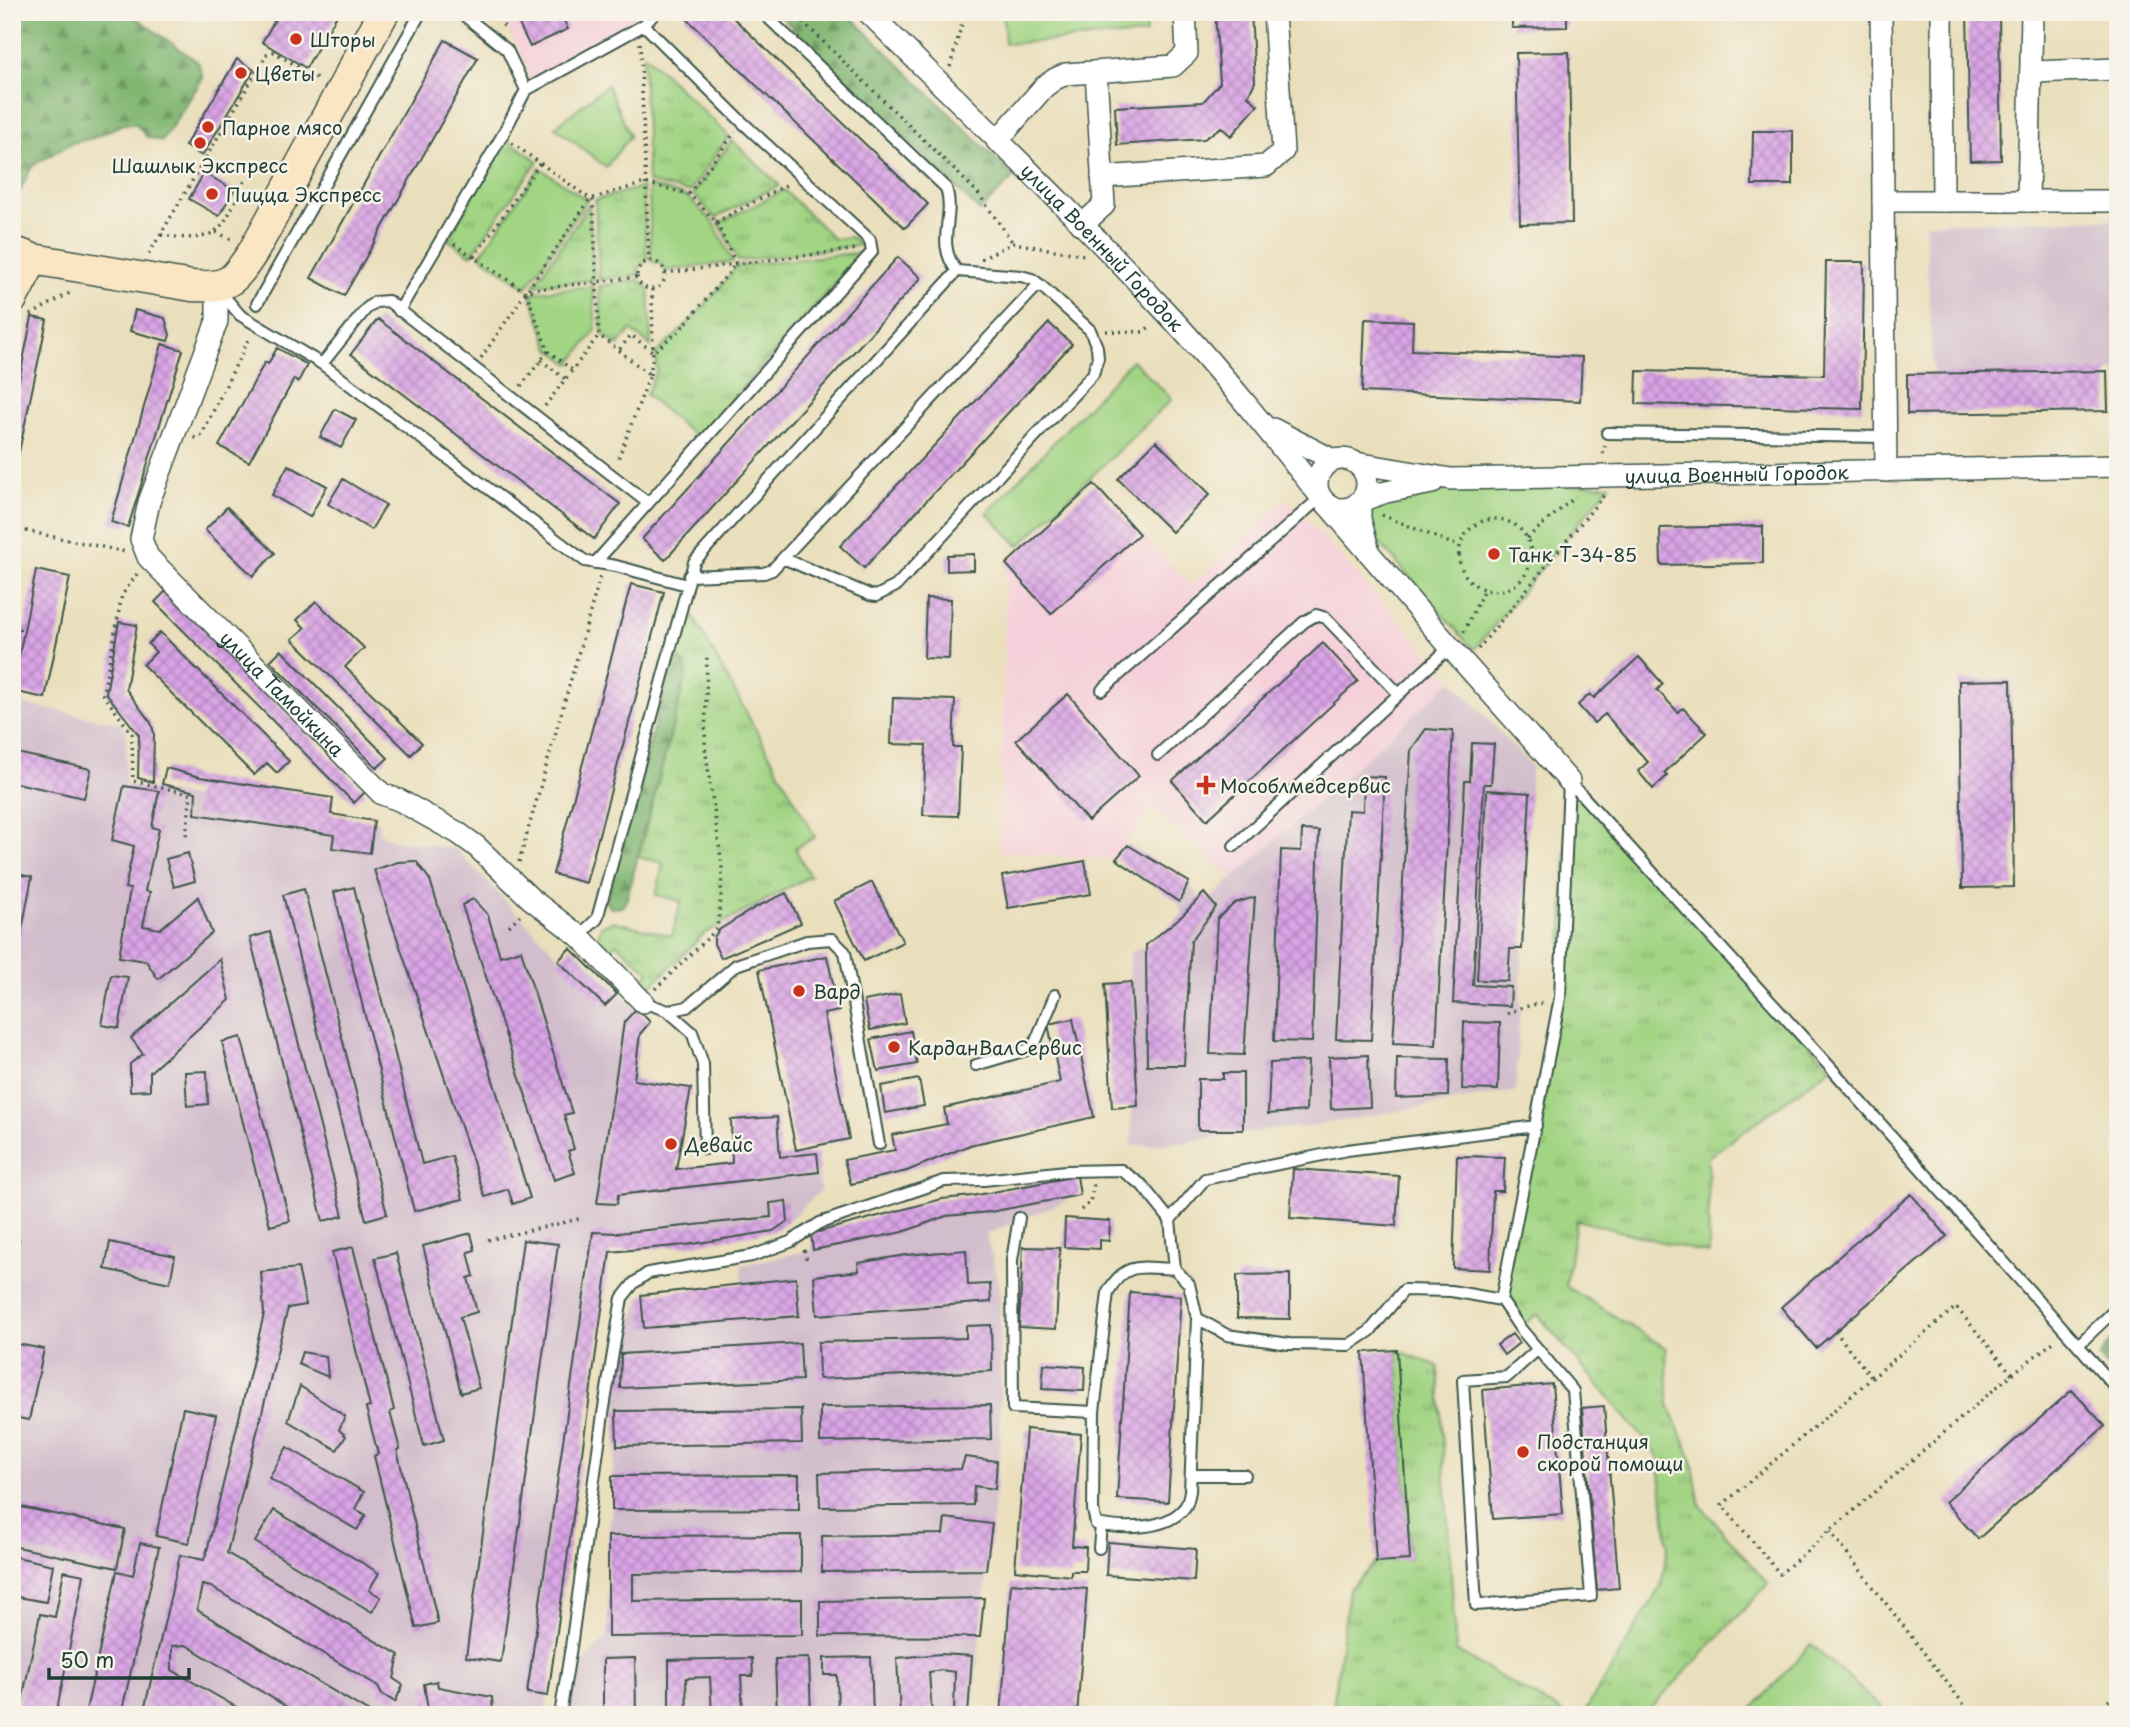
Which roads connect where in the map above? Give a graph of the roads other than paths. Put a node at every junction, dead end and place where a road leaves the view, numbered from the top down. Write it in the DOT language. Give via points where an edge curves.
graph roads {
  1 [pos="384,12"];
  2 [pos="421,12"];
  3 [pos="460,12"];
  4 [pos="656,12"];
  5 [pos="762,12"];
  6 [pos="868,12"];
  7 [pos="1185,12"];
  8 [pos="1274,12"];
  9 [pos="1881,12"];
  10 [pos="1942,12"];
  11 [pos="2032,12"];
  12 [pos="644,24"];
  13 [pos="2118,69"];
  14 [pos="1096,72"];
  15 [pos="2031,72"];
  16 [pos="526,90"];
  17 [pos="997,141"];
  18 [pos="1102,177"];
  19 [pos="1883,201"];
  20 [pos="1943,201"];
  21 [pos="2028,201"];
  22 [pos="2118,201"];
  23 [pos="1082,225"];
  24 [pos="22,255"];
  25 [pos="957,271"];
  26 [pos="1039,284"];
  27 [pos="204,287"];
  28 [pos="12,299"];
  29 [pos="257,304"];
  30 [pos="399,311"];
  31 [pos="322,364"];
  32 [pos="1260,420"];
  33 [pos="1607,433"];
  34 [pos="1885,437"];
  35 [pos="1333,460"];
  36 [pos="1356,463"];
  37 [pos="2118,466"];
  38 [pos="1886,471"];
  39 [pos="1451,480"];
  40 [pos="1323,500"];
  41 [pos="1360,501"];
  42 [pos="648,503"];
  43 [pos="1371,557"];
  44 [pos="785,559"];
  45 [pos="599,564"];
  46 [pos="688,581"];
  47 [pos="1457,655"];
  48 [pos="1102,690"];
  49 [pos="1399,694"];
  50 [pos="1158,755"];
  51 [pos="1569,781"];
  52 [pos="1234,846"];
  53 [pos="579,936"];
  54 [pos="1055,995"];
  55 [pos="643,1002"];
  56 [pos="668,1011"];
  57 [pos="976,1065"];
  58 [pos="1536,1126"];
  59 [pos="879,1144"];
  60 [pos="705,1149"];
  61 [pos="1018,1218"];
  62 [pos="1170,1220"];
  63 [pos="1175,1269"];
  64 [pos="1502,1300"];
  65 [pos="2118,1307"];
  66 [pos="1197,1318"];
  67 [pos="2078,1345"];
  68 [pos="1538,1349"];
  69 [pos="2118,1390"];
  70 [pos="1094,1412"];
  71 [pos="1191,1475"];
  72 [pos="1245,1475"];
  73 [pos="1101,1525"];
  74 [pos="1098,1548"];
  75 [pos="560,1715"];
  1 -- 27 [label="street" via="238,275"];
  2 -- 29 [label="lane"];
  3 -- 16 [label="lane" via="507,50"];
  4 -- 12 [label="lane"];
  5 -- 25 [label="lane" via="946,188 946,249"];
  6 -- 17 [label="street, улица Военный Городок"];
  7 -- 14 [label="street" via="1187,53 1173,66"];
  8 -- 18 [label="street" via="1283,151 1266,166"];
  9 -- 19 [label="street"];
  10 -- 20 [label="street"];
  11 -- 15 [label="street"];
  12 -- 16 [label="lane"];
  12 -- 42 [label="lane" via="873,247 869,257"];
  13 -- 15 [label="street"];
  14 -- 17 [label="street" via="1055,79"];
  14 -- 18 [label="street"];
  15 -- 21 [label="street"];
  16 -- 30 [label="lane"];
  17 -- 23 [label="street, улица Военный Городок"];
  18 -- 23 [label="street" via="1104,205"];
  19 -- 20 [label="street"];
  19 -- 34 [label="street"];
  20 -- 21 [label="street"];
  21 -- 22 [label="street"];
  23 -- 32 [label="street, улица Военный Городок"];
  24 -- 27 [label="street"];
  24 -- 28 [label="street"];
  25 -- 26 [label="lane" via="1021,276"];
  25 -- 46 [label="lane" via="697,557"];
  26 -- 44 [label="lane"];
  26 -- 44 [label="lane" via="1090,330 1098,358 1093,374 896,586 870,595"];
  27 -- 31 [label="lane" via="255,325"];
  27 -- 53 [label="street, улица Тамойкина" via="217,321 149,502 141,539 148,557 382,794 458,832"];
  30 -- 31 [label="lane" via="388,301 375,302"];
  30 -- 42 [label="lane"];
  31 -- 45 [label="lane" via="585,561"];
  32 -- 35 [label="street"];
  32 -- 40 [label="street, улица Военный Городок"];
  33 -- 34 [label="lane"];
  34 -- 38 [label="street"];
  35 -- 36 [label="street"];
  35 -- 40 [label="street" via="1318,477"];
  36 -- 39 [label="street, улица Военный Городок"];
  36 -- 41 [label="street" via="1367,481"];
  37 -- 38 [label="street, улица Военный Городок"];
  38 -- 39 [label="street, улица Военный Городок"];
  39 -- 41 [label="street"];
  40 -- 41 [label="street" via="1337,508"];
  40 -- 43 [label="street, улица Военный Городок"];
  40 -- 48 [label="lane"];
  41 -- 43 [label="street"];
  42 -- 45 [label="lane"];
  43 -- 47 [label="street, улица Военный Городок"];
  44 -- 46 [label="lane" via="764,573"];
  45 -- 46 [label="lane"];
  46 -- 53 [label="lane" via="597,919"];
  47 -- 49 [label="lane"];
  47 -- 51 [label="street, улица Военный Городок"];
  49 -- 50 [label="lane" via="1326,618 1316,615"];
  49 -- 52 [label="lane"];
  51 -- 58 [label="lane" via="1560,998"];
  51 -- 67 [label="lane"];
  53 -- 55 [label="street, улица Тамойкина"];
  54 -- 57 [label="lane" via="1033,1048"];
  55 -- 56 [label="lane"];
  56 -- 59 [label="lane" via="687,1007 736,965 807,941 832,939 845,952"];
  56 -- 60 [label="lane" via="692,1032 703,1064"];
  58 -- 62 [label="lane" via="1347,1150 1205,1179"];
  58 -- 64 [label="lane"];
  61 -- 70 [label="lane" via="1012,1260 1013,1408"];
  62 -- 63 [label="lane"];
  62 -- 75 [label="lane" via="1142,1185 1121,1170 944,1181 820,1223 790,1242 752,1256 648,1273 634,1283 622,1298"];
  63 -- 66 [label="lane" via="1189,1284"];
  63 -- 70 [label="lane" via="1133,1267 1116,1277 1108,1292"];
  64 -- 66 [label="lane" via="1404,1290 1370,1331 1349,1345 1289,1344 1227,1335"];
  64 -- 68 [label="lane"];
  65 -- 67 [label="lane"];
  66 -- 71 [label="lane"];
  67 -- 69 [label="lane"];
  68 -- 68 [label="lane" via="1573,1391 1591,1597 1476,1605 1463,1380 1507,1377"];
  70 -- 73 [label="lane" via="1093,1510 1096,1524"];
  71 -- 72 [label="lane"];
  71 -- 73 [label="lane" via="1186,1506 1172,1518 1157,1524"];
  73 -- 74 [label="lane"];
}
